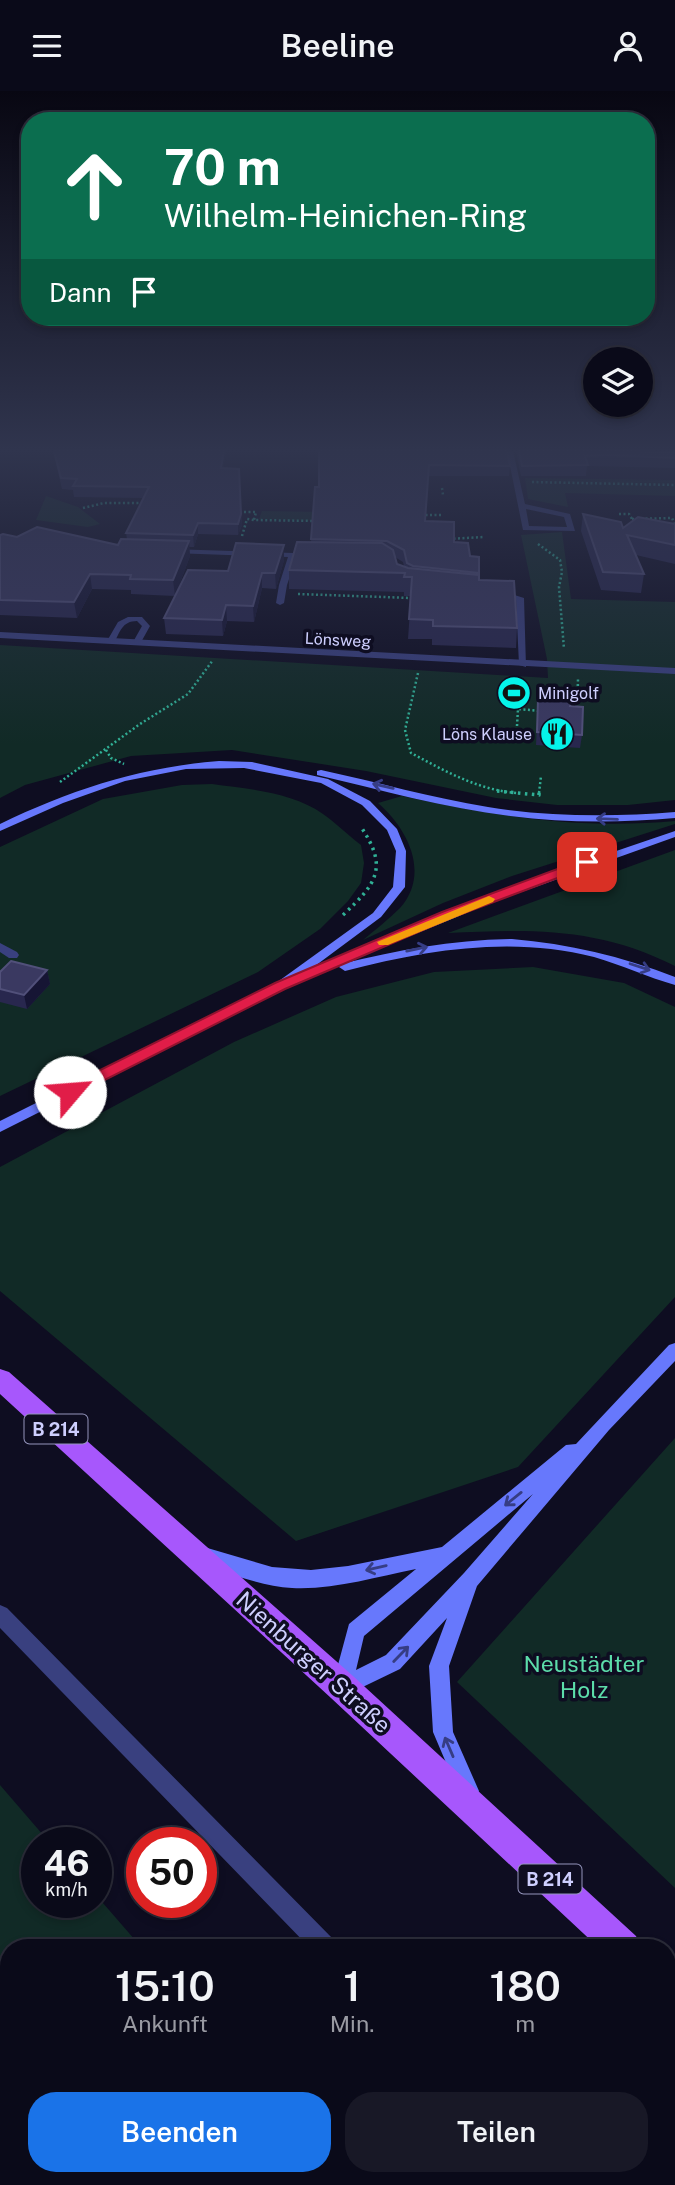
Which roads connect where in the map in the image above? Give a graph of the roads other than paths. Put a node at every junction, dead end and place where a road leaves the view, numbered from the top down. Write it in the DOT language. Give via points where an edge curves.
graph roads {
  1 [pos="160,551"];
  2 [pos="293,555"];
  3 [pos="306,556"];
  4 [pos="518,584"];
  5 [pos="485,590"];
  6 [pos="520,598"];
  7 [pos="280,603"];
  8 [pos="0,635"];
  9 [pos="111,641"];
  10 [pos="137,642"];
  11 [pos="523,665"];
  12 [pos="675,671"];
  13 [pos="245,765"];
  14 [pos="675,815"];
  15 [pos="0,828"];
  16 [pos="675,834"];
  17 [pos="0,947"];
  18 [pos="13,955"];
  19 [pos="675,981"];
  20 [pos="280,986"];
  21 [pos="0,1127"];
  22 [pos="675,1350"];
  23 [pos="0,1379"];
  24 [pos="603,1425"];
  25 [pos="193,1553"];
  26 [pos="443,1556"];
  27 [pos="471,1579"];
  28 [pos="0,1614"];
  29 [pos="342,1687"];
  30 [pos="476,1810"];
  31 [pos="317,1939"];
  32 [pos="614,1939"];
  1 -- 2 [label="street"];
  2 -- 3 [label="street"];
  2 -- 7 [label="street"];
  4 -- 6 [label="street"];
  5 -- 6 [label="street"];
  6 -- 11 [label="street"];
  8 -- 9 [label="street, Lönsweg"];
  9 -- 10 [label="street, Lönsweg"];
  9 -- 10 [label="street" via="121,621 128,618 146,625"];
  10 -- 11 [label="street, Lönsweg"];
  11 -- 12 [label="street, Lönsweg"];
  14 -- 13 [label="main road, one-way" via="627,820 544,817 488,810 307,771"];
  13 -- 15 [label="main road" via="145,773 68,797"];
  13 -- 20 [label="main road" via="298,774 345,790 380,815 401,851 399,887 377,915"];
  16 -- 20 [label="main road" via="460,910"];
  17 -- 18 [label="street"];
  20 -- 19 [label="main road, one-way" via="387,955 488,942 537,943 597,953"];
  20 -- 21 [label="main road"];
  22 -- 24 [label="main road"];
  23 -- 25 [label="main road, Nienburger Straße / B 214"];
  24 -- 26 [label="main road, one-way"];
  24 -- 27 [label="main road"];
  26 -- 25 [label="main road, one-way" via="292,1579"];
  25 -- 29 [label="main road, Nienburger Straße / B 214"];
  26 -- 29 [label="main road" via="356,1631"];
  29 -- 27 [label="main road, one-way" via="393,1663"];
  30 -- 27 [label="main road, one-way" via="443,1732 439,1666"];
  28 -- 31 [label="street"];
  29 -- 30 [label="main road, Nienburger Straße / B 214"];
  30 -- 32 [label="main road, Nienburger Straße / B 214"];
}
